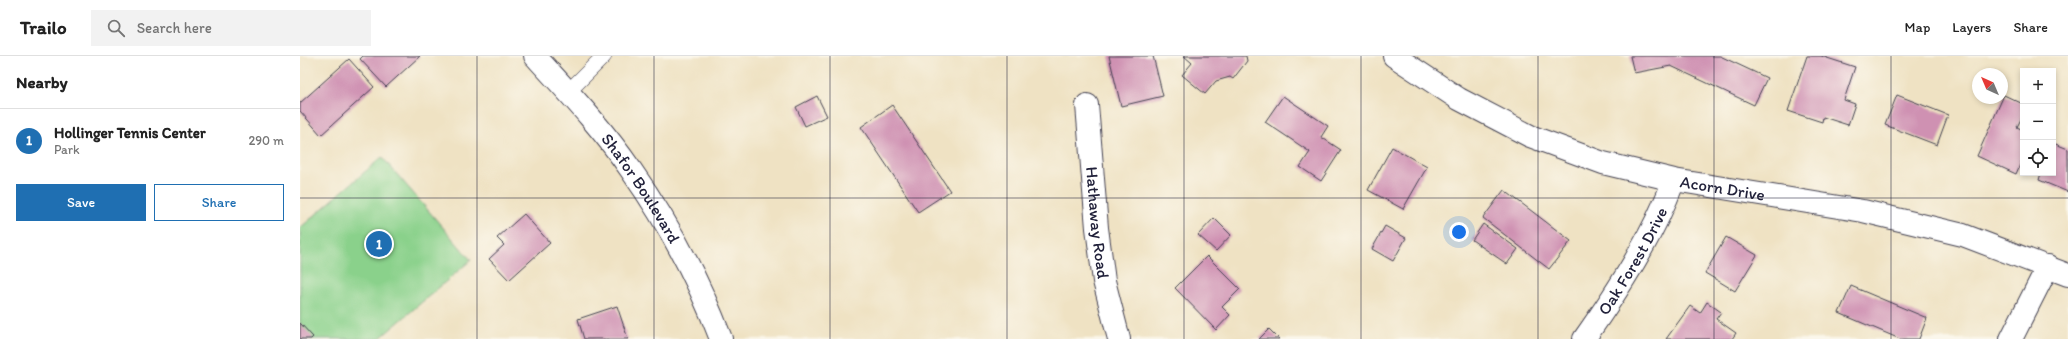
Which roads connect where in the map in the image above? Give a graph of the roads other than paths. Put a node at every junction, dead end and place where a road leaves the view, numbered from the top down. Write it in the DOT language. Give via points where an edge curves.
graph roads {
  1 [pos="535,56"];
  2 [pos="604,56"];
  3 [pos="1394,56"];
  4 [pos="568,92"];
  5 [pos="1087,105"];
  6 [pos="1674,180"];
  7 [pos="2048,266"];
  8 [pos="2068,275"];
  9 [pos="722,339"];
  10 [pos="1119,339"];
  11 [pos="1584,339"];
  12 [pos="2011,339"];
  1 -- 4 [label="street, Shafor Boulevard"];
  2 -- 4 [label="lane"];
  3 -- 6 [label="street, Acorn Drive" via="1458,99 1530,136 1603,163"];
  4 -- 9 [label="street, Shafor Boulevard" via="635,176 676,243"];
  5 -- 10 [label="street, Hathaway Road" via="1104,281"];
  6 -- 7 [label="street, Acorn Drive" via="1878,215 1964,236"];
  6 -- 11 [label="street, Oak Forest Drive" via="1664,207 1623,283"];
  7 -- 8 [label="street, Acorn Drive"];
  7 -- 12 [label="street"];
}
